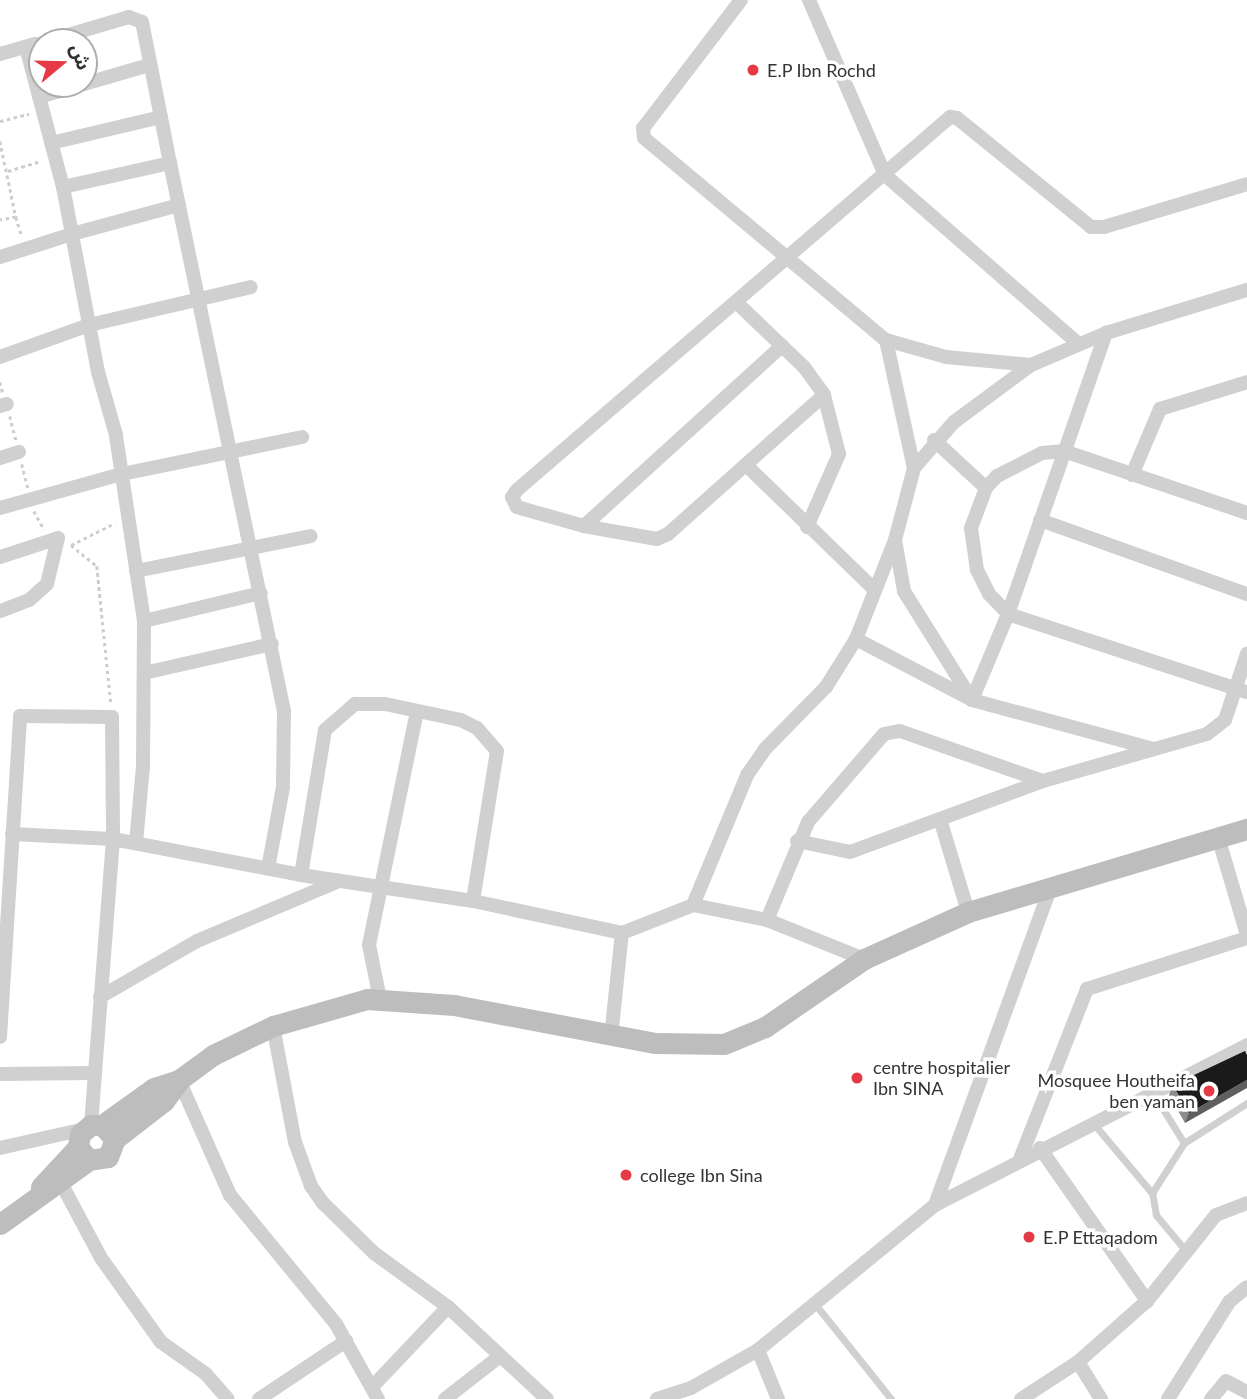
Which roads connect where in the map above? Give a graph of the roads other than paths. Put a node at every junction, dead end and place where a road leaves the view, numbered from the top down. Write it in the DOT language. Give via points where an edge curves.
graph roads {
  1 [pos="741,0"];
  2 [pos="809,0"];
  3 [pos="98,29"];
  4 [pos="26,47"];
  5 [pos="0,54"];
  6 [pos="149,65"];
  7 [pos="98,80"];
  8 [pos="52,98"];
  9 [pos="41,103"];
  10 [pos="161,117"];
  11 [pos="53,150"];
  12 [pos="170,163"];
  13 [pos="885,175"];
  14 [pos="1247,184"];
  15 [pos="62,187"];
  16 [pos="179,205"];
  17 [pos="72,234"];
  18 [pos="0,257"];
  19 [pos="788,258"];
  20 [pos="251,287"];
  21 [pos="1247,290"];
  22 [pos="201,300"];
  23 [pos="736,302"];
  24 [pos="89,325"];
  25 [pos="1106,333"];
  26 [pos="886,340"];
  27 [pos="1079,344"];
  28 [pos="782,346"];
  29 [pos="0,357"];
  30 [pos="1031,365"];
  31 [pos="1247,382"];
  32 [pos="824,395"];
  33 [pos="302,437"];
  34 [pos="934,440"];
  35 [pos="231,449"];
  36 [pos="1063,451"];
  37 [pos="19,452"];
  38 [pos="0,458"];
  39 [pos="746,465"];
  40 [pos="914,468"];
  41 [pos="121,474"];
  42 [pos="1132,475"];
  43 [pos="986,488"];
  44 [pos="0,508"];
  45 [pos="1247,513"];
  46 [pos="1040,520"];
  47 [pos="583,526"];
  48 [pos="807,527"];
  49 [pos="311,536"];
  50 [pos="895,540"];
  51 [pos="252,547"];
  52 [pos="0,556"];
  53 [pos="136,571"];
  54 [pos="873,587"];
  55 [pos="261,593"];
  56 [pos="1247,594"];
  57 [pos="0,611"];
  58 [pos="1008,614"];
  59 [pos="144,621"];
  60 [pos="856,639"];
  61 [pos="272,644"];
  62 [pos="1247,654"];
  63 [pos="144,673"];
  64 [pos="1242,690"];
  65 [pos="972,700"];
  66 [pos="417,712"];
  67 [pos="1157,750"];
  68 [pos="1043,781"];
  69 [pos="940,819"];
  70 [pos="1247,829"];
  71 [pos="12,834"];
  72 [pos="1218,837"];
  73 [pos="113,839"];
  74 [pos="797,841"];
  75 [pos="136,844"];
  76 [pos="268,869"];
  77 [pos="5,872"];
  78 [pos="301,875"];
  79 [pos="341,881"];
  80 [pos="1051,886"];
  81 [pos="384,888"];
  82 [pos="473,901"];
  83 [pos="693,905"];
  84 [pos="968,912"];
  85 [pos="767,920"];
  86 [pos="622,933"];
  87 [pos="1247,937"];
  88 [pos="864,959"];
  89 [pos="100,997"];
  90 [pos="380,999"];
  91 [pos="273,1026"];
  92 [pos="0,1037"];
  93 [pos="611,1037"];
  94 [pos="1247,1045"];
  95 [pos="94,1073"];
  96 [pos="0,1074"];
  97 [pos="178,1080"];
  98 [pos="1153,1092"];
  99 [pos="1247,1103"];
  100 [pos="1093,1122"];
  101 [pos="93,1138"];
  102 [pos="1184,1143"];
  103 [pos="0,1147"];
  104 [pos="1040,1148"];
  105 [pos="1020,1159"];
  106 [pos="61,1183"];
  107 [pos="1152,1193"];
  108 [pos="33,1197"];
  109 [pos="1247,1203"];
  110 [pos="935,1205"];
  111 [pos="0,1224"];
  112 [pos="1186,1251"];
  113 [pos="1247,1287"];
  114 [pos="1147,1301"];
  115 [pos="815,1304"];
  116 [pos="448,1307"];
  117 [pos="346,1341"];
  118 [pos="758,1350"];
  119 [pos="500,1356"];
  120 [pos="1078,1362"];
  121 [pos="1246,1390"];
  122 [pos="376,1393"];
  123 [pos="228,1399"];
  124 [pos="260,1399"];
  125 [pos="445,1399"];
  126 [pos="547,1399"];
  127 [pos="657,1399"];
  128 [pos="778,1399"];
  129 [pos="891,1399"];
  130 [pos="1021,1399"];
  131 [pos="1101,1399"];
  132 [pos="1168,1399"];
  133 [pos="1211,1399"];
  1 -- 19 [label="street" via="643,128 644,138"];
  2 -- 13 [label="street"];
  3 -- 6 [label="street" via="137,19 142,22"];
  4 -- 5 [label="street"];
  4 -- 9 [label="street"];
  6 -- 7 [label="street"];
  6 -- 10 [label="street"];
  8 -- 9 [label="street"];
  9 -- 11 [label="street"];
  10 -- 11 [label="street"];
  10 -- 12 [label="street"];
  11 -- 15 [label="street"];
  12 -- 15 [label="street"];
  12 -- 16 [label="street"];
  13 -- 14 [label="street" via="950,117 957,118 1091,227"];
  13 -- 19 [label="street"];
  13 -- 27 [label="street"];
  15 -- 17 [label="street"];
  16 -- 17 [label="street"];
  16 -- 22 [label="street"];
  17 -- 18 [label="street"];
  17 -- 24 [label="street"];
  19 -- 23 [label="street"];
  19 -- 26 [label="street"];
  20 -- 22 [label="street"];
  21 -- 25 [label="street"];
  22 -- 24 [label="street"];
  22 -- 35 [label="street"];
  23 -- 28 [label="street"];
  23 -- 47 [label="street" via="512,497 516,508"];
  24 -- 29 [label="street"];
  24 -- 41 [label="street"];
  25 -- 27 [label="street"];
  25 -- 36 [label="street"];
  26 -- 30 [label="street" via="946,357"];
  26 -- 40 [label="street"];
  27 -- 30 [label="street"];
  28 -- 32 [label="street" via="810,373"];
  28 -- 47 [label="street"];
  30 -- 34 [label="street"];
  31 -- 42 [label="street" via="1160,409"];
  32 -- 39 [label="street"];
  32 -- 48 [label="street" via="839,454"];
  33 -- 35 [label="street"];
  34 -- 40 [label="street"];
  34 -- 43 [label="street"];
  35 -- 41 [label="street"];
  35 -- 51 [label="street"];
  36 -- 42 [label="street"];
  36 -- 43 [label="street" via="1018,463"];
  36 -- 46 [label="street"];
  37 -- 38 [label="street"];
  39 -- 47 [label="street" via="657,539"];
  39 -- 48 [label="street"];
  40 -- 50 [label="street"];
  41 -- 44 [label="street"];
  41 -- 53 [label="street"];
  42 -- 45 [label="street"];
  43 -- 58 [label="street" via="971,528 971,549 989,594"];
  46 -- 56 [label="street"];
  46 -- 58 [label="street"];
  48 -- 54 [label="street"];
  49 -- 51 [label="street"];
  50 -- 54 [label="street"];
  50 -- 65 [label="street" via="904,591"];
  51 -- 53 [label="street"];
  51 -- 55 [label="street"];
  52 -- 57 [label="street" via="58,538 47,584 29,600"];
  53 -- 59 [label="street"];
  54 -- 60 [label="street"];
  55 -- 59 [label="street"];
  55 -- 61 [label="street"];
  58 -- 64 [label="street"];
  58 -- 65 [label="street"];
  59 -- 63 [label="street"];
  60 -- 65 [label="street"];
  60 -- 83 [label="street" via="826,687 765,749 747,775"];
  61 -- 63 [label="street"];
  61 -- 76 [label="street" via="286,746"];
  62 -- 64 [label="street"];
  63 -- 75 [label="street"];
  64 -- 67 [label="street" via="1219,729"];
  65 -- 67 [label="street"];
  66 -- 78 [label="street" via="384,704 355,704 325,730"];
  66 -- 81 [label="street"];
  66 -- 82 [label="street" via="477,727 497,751"];
  67 -- 68 [label="street"];
  68 -- 69 [label="street"];
  68 -- 74 [label="street" via="892,731 884,734 821,803"];
  69 -- 74 [label="street" via="850,852"];
  69 -- 84 [label="street"];
  70 -- 72 [label="main road"];
  71 -- 73 [label="street"];
  71 -- 73 [label="street" via="20,716 112,717"];
  71 -- 77 [label="street"];
  72 -- 80 [label="main road"];
  72 -- 87 [label="street"];
  73 -- 75 [label="street"];
  73 -- 89 [label="street"];
  74 -- 85 [label="street"];
  75 -- 76 [label="street"];
  76 -- 78 [label="street"];
  77 -- 92 [label="street"];
  78 -- 79 [label="street"];
  79 -- 81 [label="street"];
  79 -- 89 [label="street" via="197,941"];
  80 -- 84 [label="main road"];
  80 -- 110 [label="street"];
  81 -- 82 [label="street"];
  81 -- 90 [label="street" via="369,946"];
  82 -- 86 [label="street"];
  83 -- 85 [label="street"];
  83 -- 86 [label="street"];
  84 -- 88 [label="main road"];
  85 -- 88 [label="street"];
  86 -- 93 [label="street"];
  87 -- 105 [label="street" via="1087,989"];
  88 -- 93 [label="main road" via="747,1037 706,1046"];
  89 -- 95 [label="street"];
  90 -- 91 [label="main road" via="337,1005"];
  90 -- 93 [label="main road" via="454,1005"];
  91 -- 97 [label="main road" via="213,1055"];
  91 -- 116 [label="street" via="288,1113 311,1186 374,1253"];
  94 -- 98 [label="street"];
  95 -- 96 [label="street"];
  95 -- 101 [label="street"];
  97 -- 101 [label="main road" via="164,1101"];
  97 -- 117 [label="street" via="230,1195 306,1284"];
  98 -- 100 [label="street"];
  98 -- 102 [label="lane"];
  99 -- 102 [label="lane"];
  100 -- 104 [label="street"];
  100 -- 107 [label="lane"];
  101 -- 103 [label="street"];
  101 -- 106 [label="main road"];
  101 -- 108 [label="main road"];
  102 -- 107 [label="lane"];
  104 -- 105 [label="street"];
  104 -- 114 [label="street"];
  105 -- 110 [label="street"];
  106 -- 108 [label="main road"];
  106 -- 123 [label="street" via="101,1258 160,1342 206,1374"];
  107 -- 112 [label="lane" via="1156,1215"];
  108 -- 111 [label="main road"];
  109 -- 112 [label="street" via="1216,1215"];
  110 -- 115 [label="street"];
  112 -- 114 [label="street"];
  113 -- 132 [label="street" via="1229,1302"];
  114 -- 120 [label="street"];
  115 -- 118 [label="street"];
  115 -- 129 [label="lane"];
  116 -- 119 [label="street"];
  116 -- 122 [label="street"];
  117 -- 122 [label="street"];
  117 -- 124 [label="street"];
  118 -- 127 [label="street" via="691,1388"];
  118 -- 128 [label="street"];
  119 -- 125 [label="street"];
  119 -- 126 [label="street"];
  120 -- 130 [label="street"];
  120 -- 131 [label="street"];
  121 -- 133 [label="street" via="1226,1381"];
}
